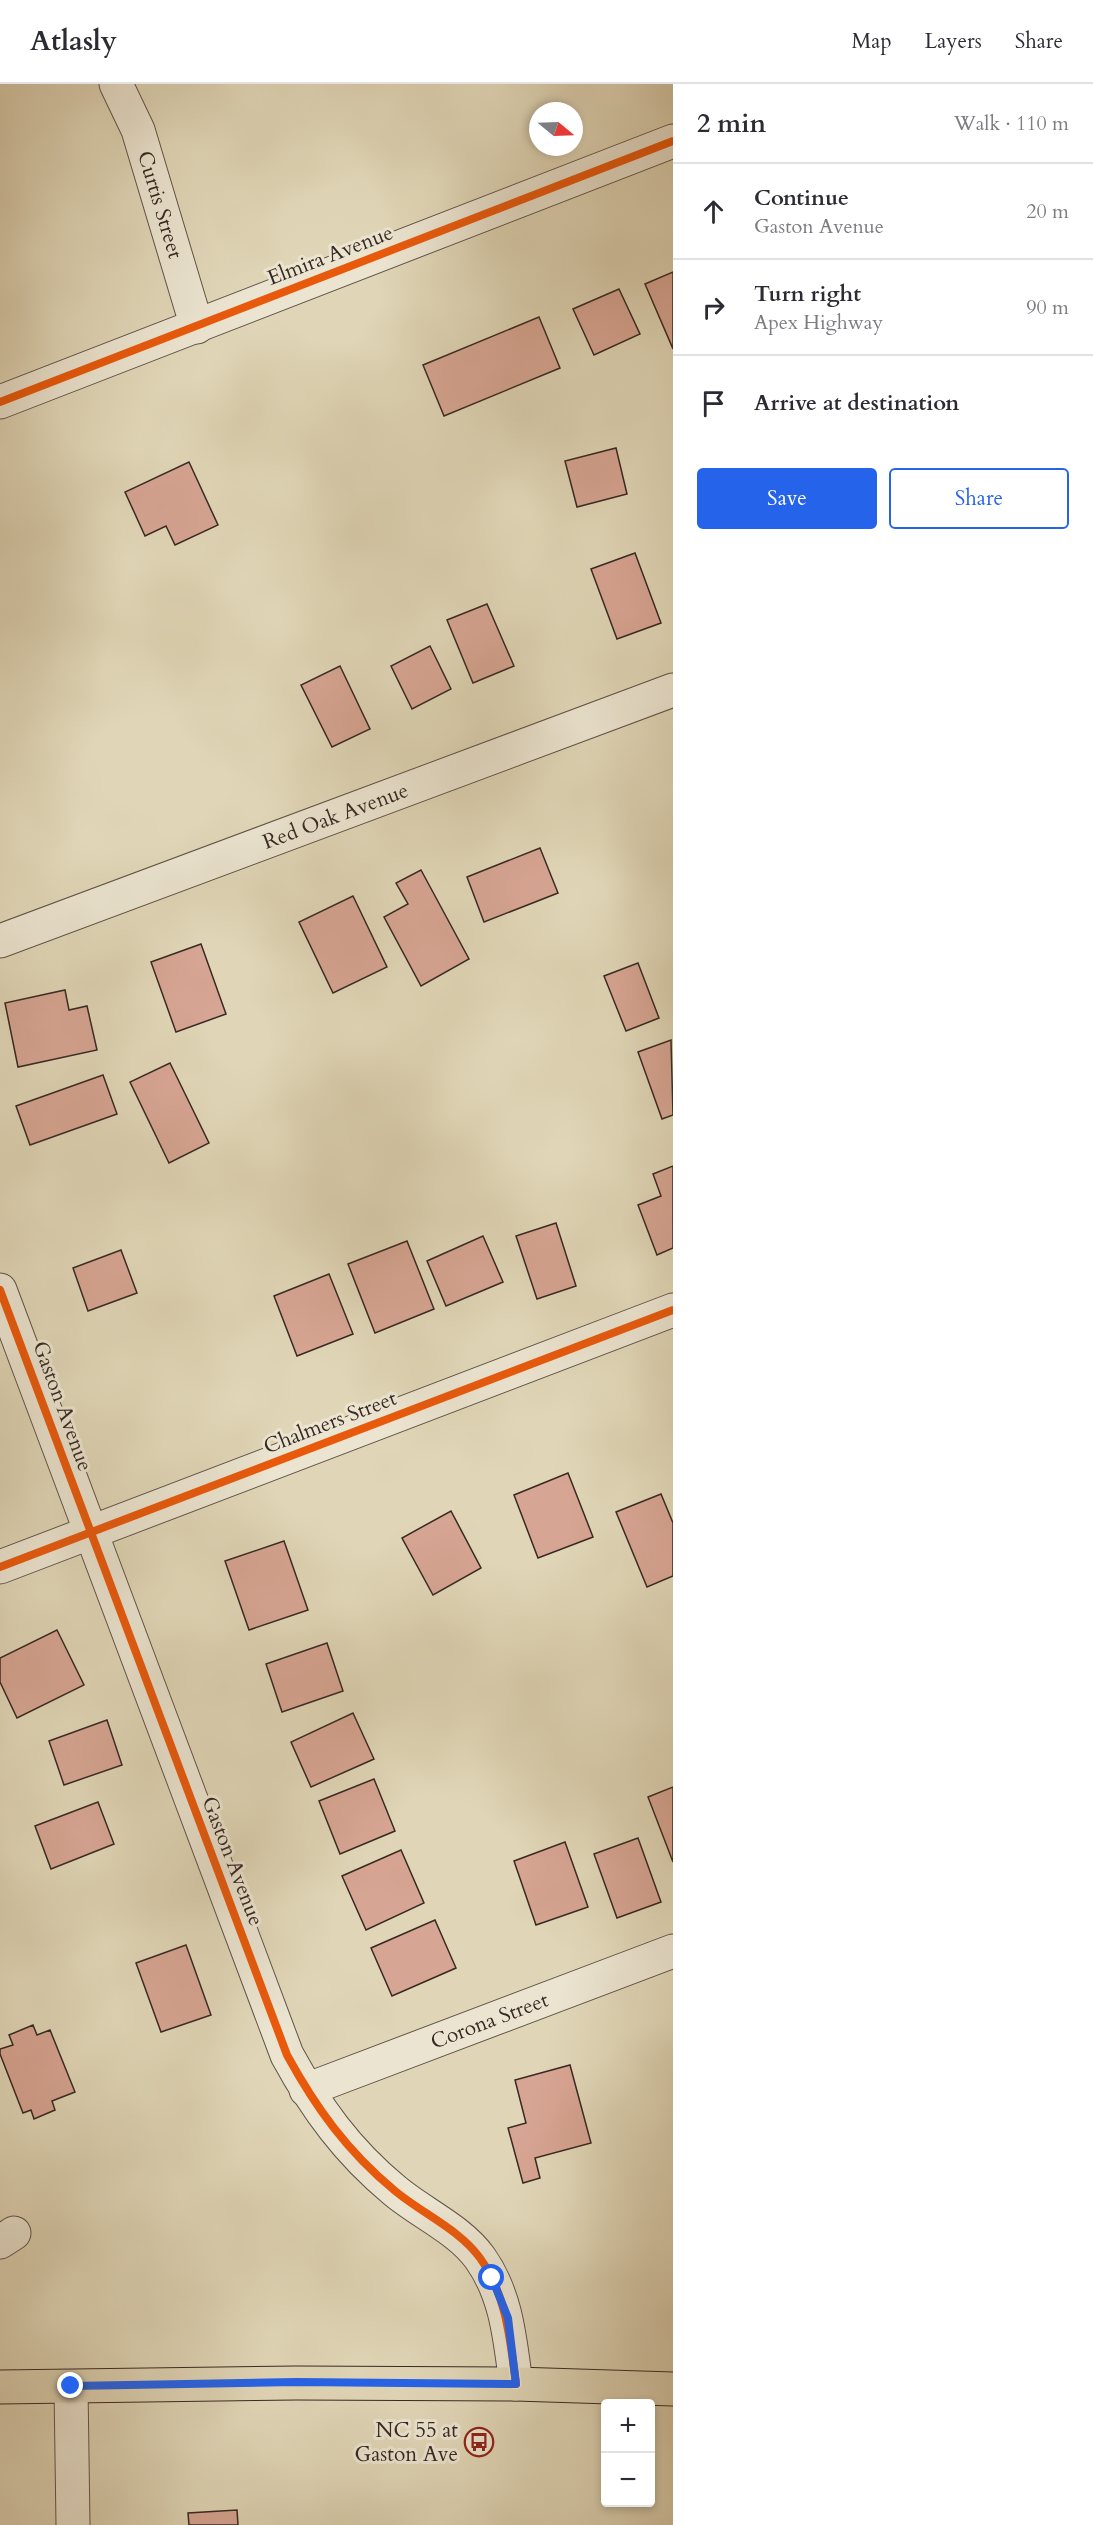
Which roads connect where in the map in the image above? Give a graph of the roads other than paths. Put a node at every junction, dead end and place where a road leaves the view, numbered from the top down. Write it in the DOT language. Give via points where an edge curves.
graph roads {
  1 [pos="116,84"];
  2 [pos="673,141"];
  3 [pos="197,327"];
  4 [pos="0,402"];
  5 [pos="673,690"];
  6 [pos="0,940"];
  7 [pos="0,1290"];
  8 [pos="673,1310"];
  9 [pos="91,1532"];
  10 [pos="0,1567"];
  11 [pos="673,1951"];
  12 [pos="306,2090"];
  13 [pos="516,2384"];
  14 [pos="71,2386"];
  15 [pos="0,2387"];
  16 [pos="673,2389"];
  17 [pos="73,2525"];
  1 -- 3 [label="street, Curtis Street" via="138,130"];
  2 -- 3 [label="street, Elmira Avenue"];
  3 -- 4 [label="street, Elmira Avenue"];
  5 -- 6 [label="street, Red Oak Avenue"];
  7 -- 9 [label="street, Gaston Avenue"];
  8 -- 9 [label="street, Chalmers Street"];
  9 -- 10 [label="street, Chalmers Street"];
  9 -- 12 [label="street, Gaston Avenue" via="287,2055"];
  11 -- 12 [label="street, Corona Street"];
  12 -- 13 [label="street, Gaston Avenue" via="353,2153 479,2257 508,2318"];
  13 -- 14 [label="main road"];
  13 -- 16 [label="main road"];
  14 -- 15 [label="main road"];
  14 -- 17 [label="street"];
}
